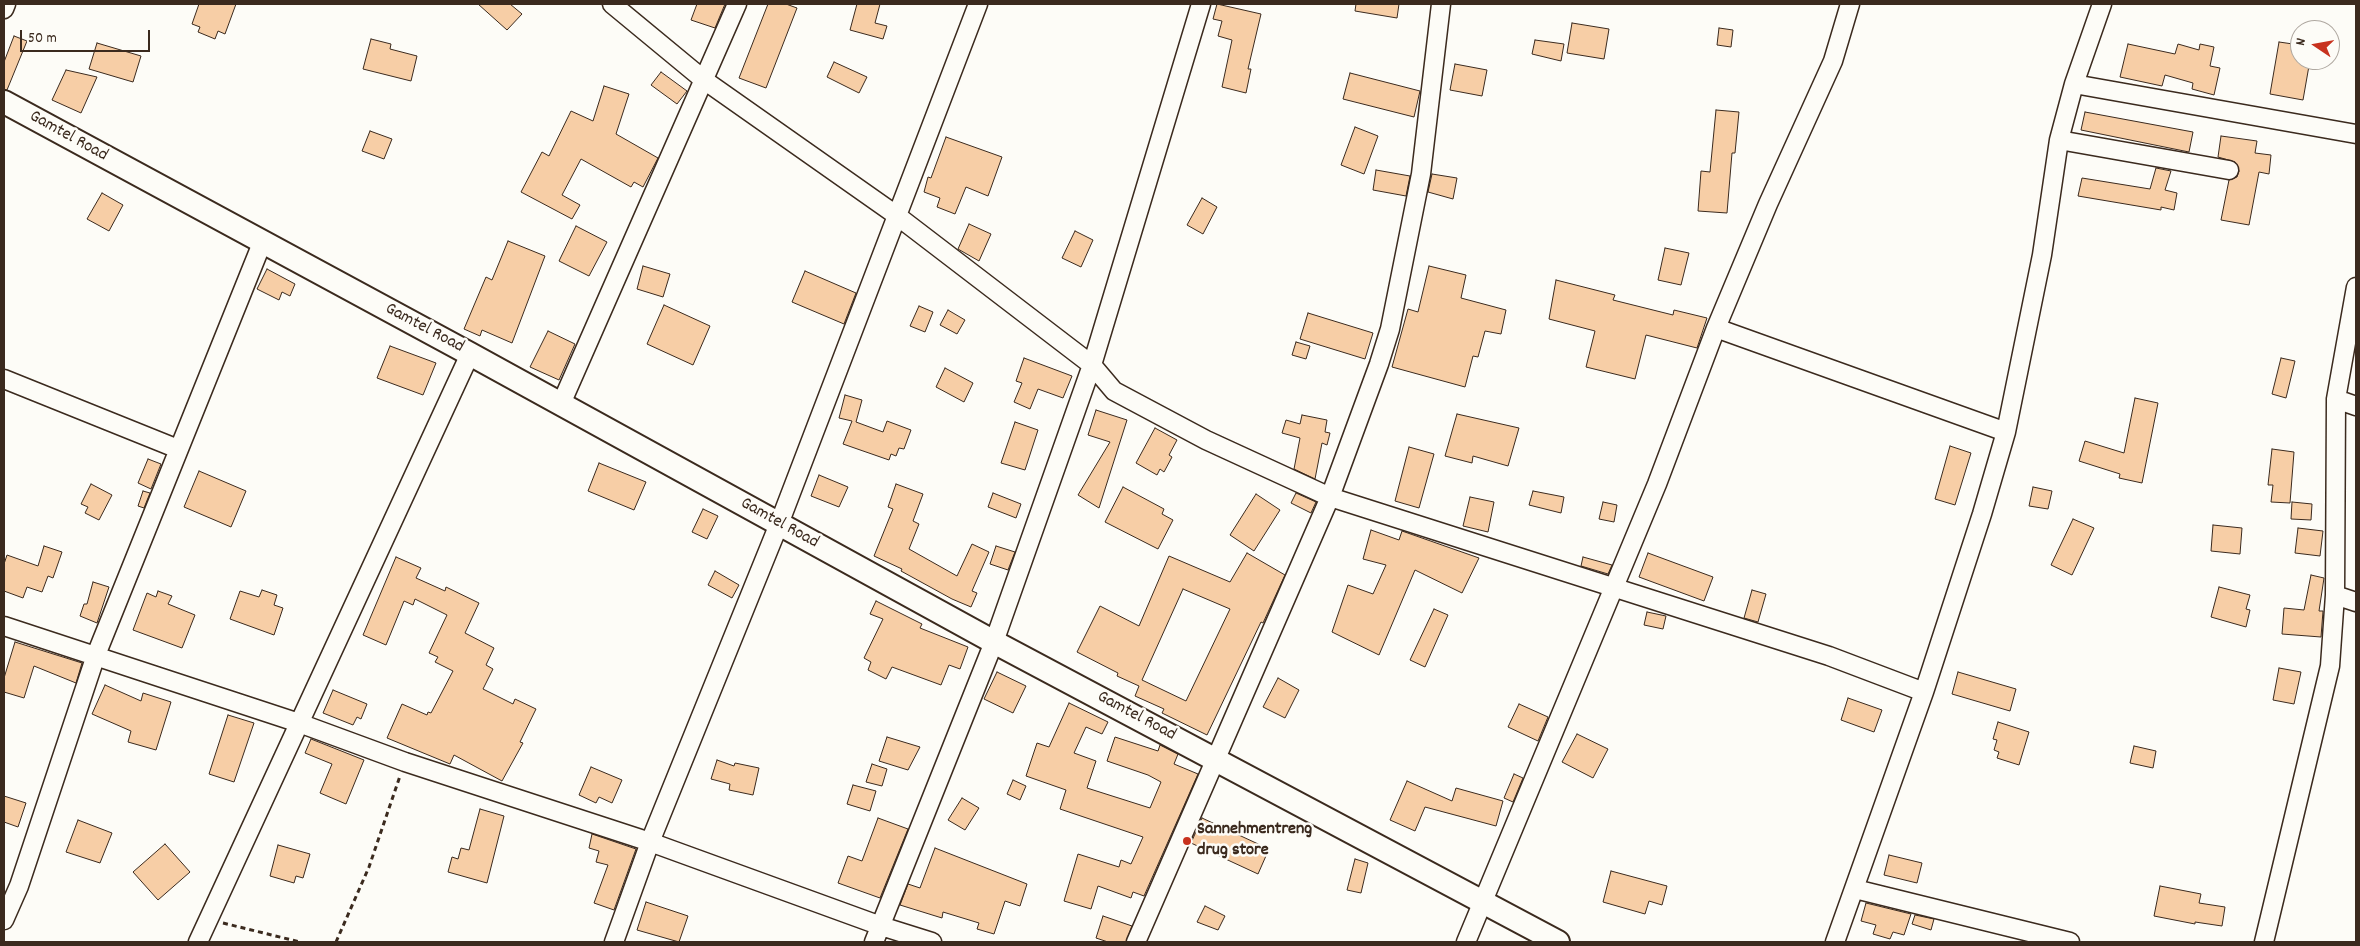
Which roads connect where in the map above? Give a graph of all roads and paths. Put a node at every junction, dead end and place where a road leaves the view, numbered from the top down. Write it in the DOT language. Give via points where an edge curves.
graph roads {
  1 [pos="6,4"];
  2 [pos="612,4"];
  3 [pos="737,4"];
  4 [pos="978,4"];
  5 [pos="1201,4"];
  6 [pos="1441,4"];
  7 [pos="1850,4"];
  8 [pos="2102,4"];
  9 [pos="4,9"];
  10 [pos="704,80"];
  11 [pos="2074,84"];
  12 [pos="4,102"];
  13 [pos="2356,134"];
  14 [pos="2059,140"];
  15 [pos="2229,170"];
  16 [pos="896,215"];
  17 [pos="262,242"];
  18 [pos="2356,287"];
  19 [pos="1716,328"];
  20 [pos="470,354"];
  21 [pos="1092,365"];
  22 [pos="4,379"];
  23 [pos="2336,400"];
  24 [pos="561,404"];
  25 [pos="2356,406"];
  26 [pos="2006,432"];
  27 [pos="178,449"];
  28 [pos="1330,497"];
  29 [pos="779,524"];
  30 [pos="1612,588"];
  31 [pos="2335,595"];
  32 [pos="2356,602"];
  33 [pos="4,626"];
  34 [pos="994,642"];
  35 [pos="96,656"];
  36 [pos="1924,692"];
  37 [pos="299,723"];
  38 [pos="1215,758"];
  39 [pos="405,762"];
  40 [pos="650,842"];
  41 [pos="1856,889"];
  42 [pos="1482,902"];
  43 [pos="4,920"];
  44 [pos="208,920"];
  45 [pos="878,934"];
  46 [pos="198,942"];
  47 [pos="300,942"];
  48 [pos="336,942"];
  49 [pos="614,942"];
  50 [pos="932,942"];
  51 [pos="1136,942"];
  52 [pos="1466,942"];
  53 [pos="1558,942"];
  54 [pos="1835,942"];
  55 [pos="2070,942"];
  56 [pos="2264,942"];
  1 -- 9 [label="street"];
  2 -- 10 [label="street"];
  3 -- 10 [label="street"];
  4 -- 16 [label="street"];
  5 -- 21 [label="street"];
  6 -- 28 [label="street" via="1421,174 1390,329"];
  7 -- 19 [label="street" via="1833,61"];
  8 -- 11 [label="street"];
  10 -- 16 [label="street"];
  10 -- 24 [label="street"];
  11 -- 13 [label="street"];
  11 -- 14 [label="street"];
  12 -- 17 [label="street, Gamtel Road"];
  14 -- 15 [label="street"];
  14 -- 26 [label="street" via="2042,255"];
  16 -- 21 [label="street"];
  16 -- 29 [label="street"];
  17 -- 20 [label="street, Gamtel Road"];
  17 -- 27 [label="street"];
  18 -- 23 [label="street"];
  19 -- 26 [label="street"];
  19 -- 30 [label="street" via="1657,484"];
  20 -- 24 [label="street, Gamtel Road"];
  20 -- 37 [label="street"];
  21 -- 28 [label="street" via="1114,391 1206,440"];
  21 -- 34 [label="street"];
  22 -- 27 [label="street"];
  23 -- 25 [label="street"];
  23 -- 31 [label="street"];
  24 -- 29 [label="street, Gamtel Road"];
  26 -- 36 [label="street"];
  27 -- 35 [label="street"];
  28 -- 30 [label="street"];
  28 -- 38 [label="street"];
  29 -- 34 [label="street, Gamtel Road"];
  29 -- 40 [label="street"];
  30 -- 36 [label="street" via="1829,656"];
  30 -- 42 [label="street"];
  31 -- 32 [label="street"];
  31 -- 56 [label="street" via="2330,666"];
  33 -- 35 [label="street"];
  34 -- 38 [label="street, Gamtel Road"];
  34 -- 45 [label="street"];
  35 -- 37 [label="street"];
  35 -- 43 [label="street" via="19,886"];
  36 -- 41 [label="street"];
  37 -- 39 [label="street"];
  37 -- 44 [label="street"];
  38 -- 42 [label="street, Gamtel Road"];
  38 -- 51 [label="street"];
  39 -- 40 [label="street"];
  39 -- 48 [label="path" via="369,866"];
  40 -- 45 [label="street"];
  40 -- 49 [label="street"];
  41 -- 54 [label="street"];
  41 -- 55 [label="street"];
  42 -- 52 [label="street"];
  42 -- 53 [label="street, Gamtel Road"];
  44 -- 46 [label="street"];
  44 -- 47 [label="path"];
  45 -- 50 [label="street"];
}
